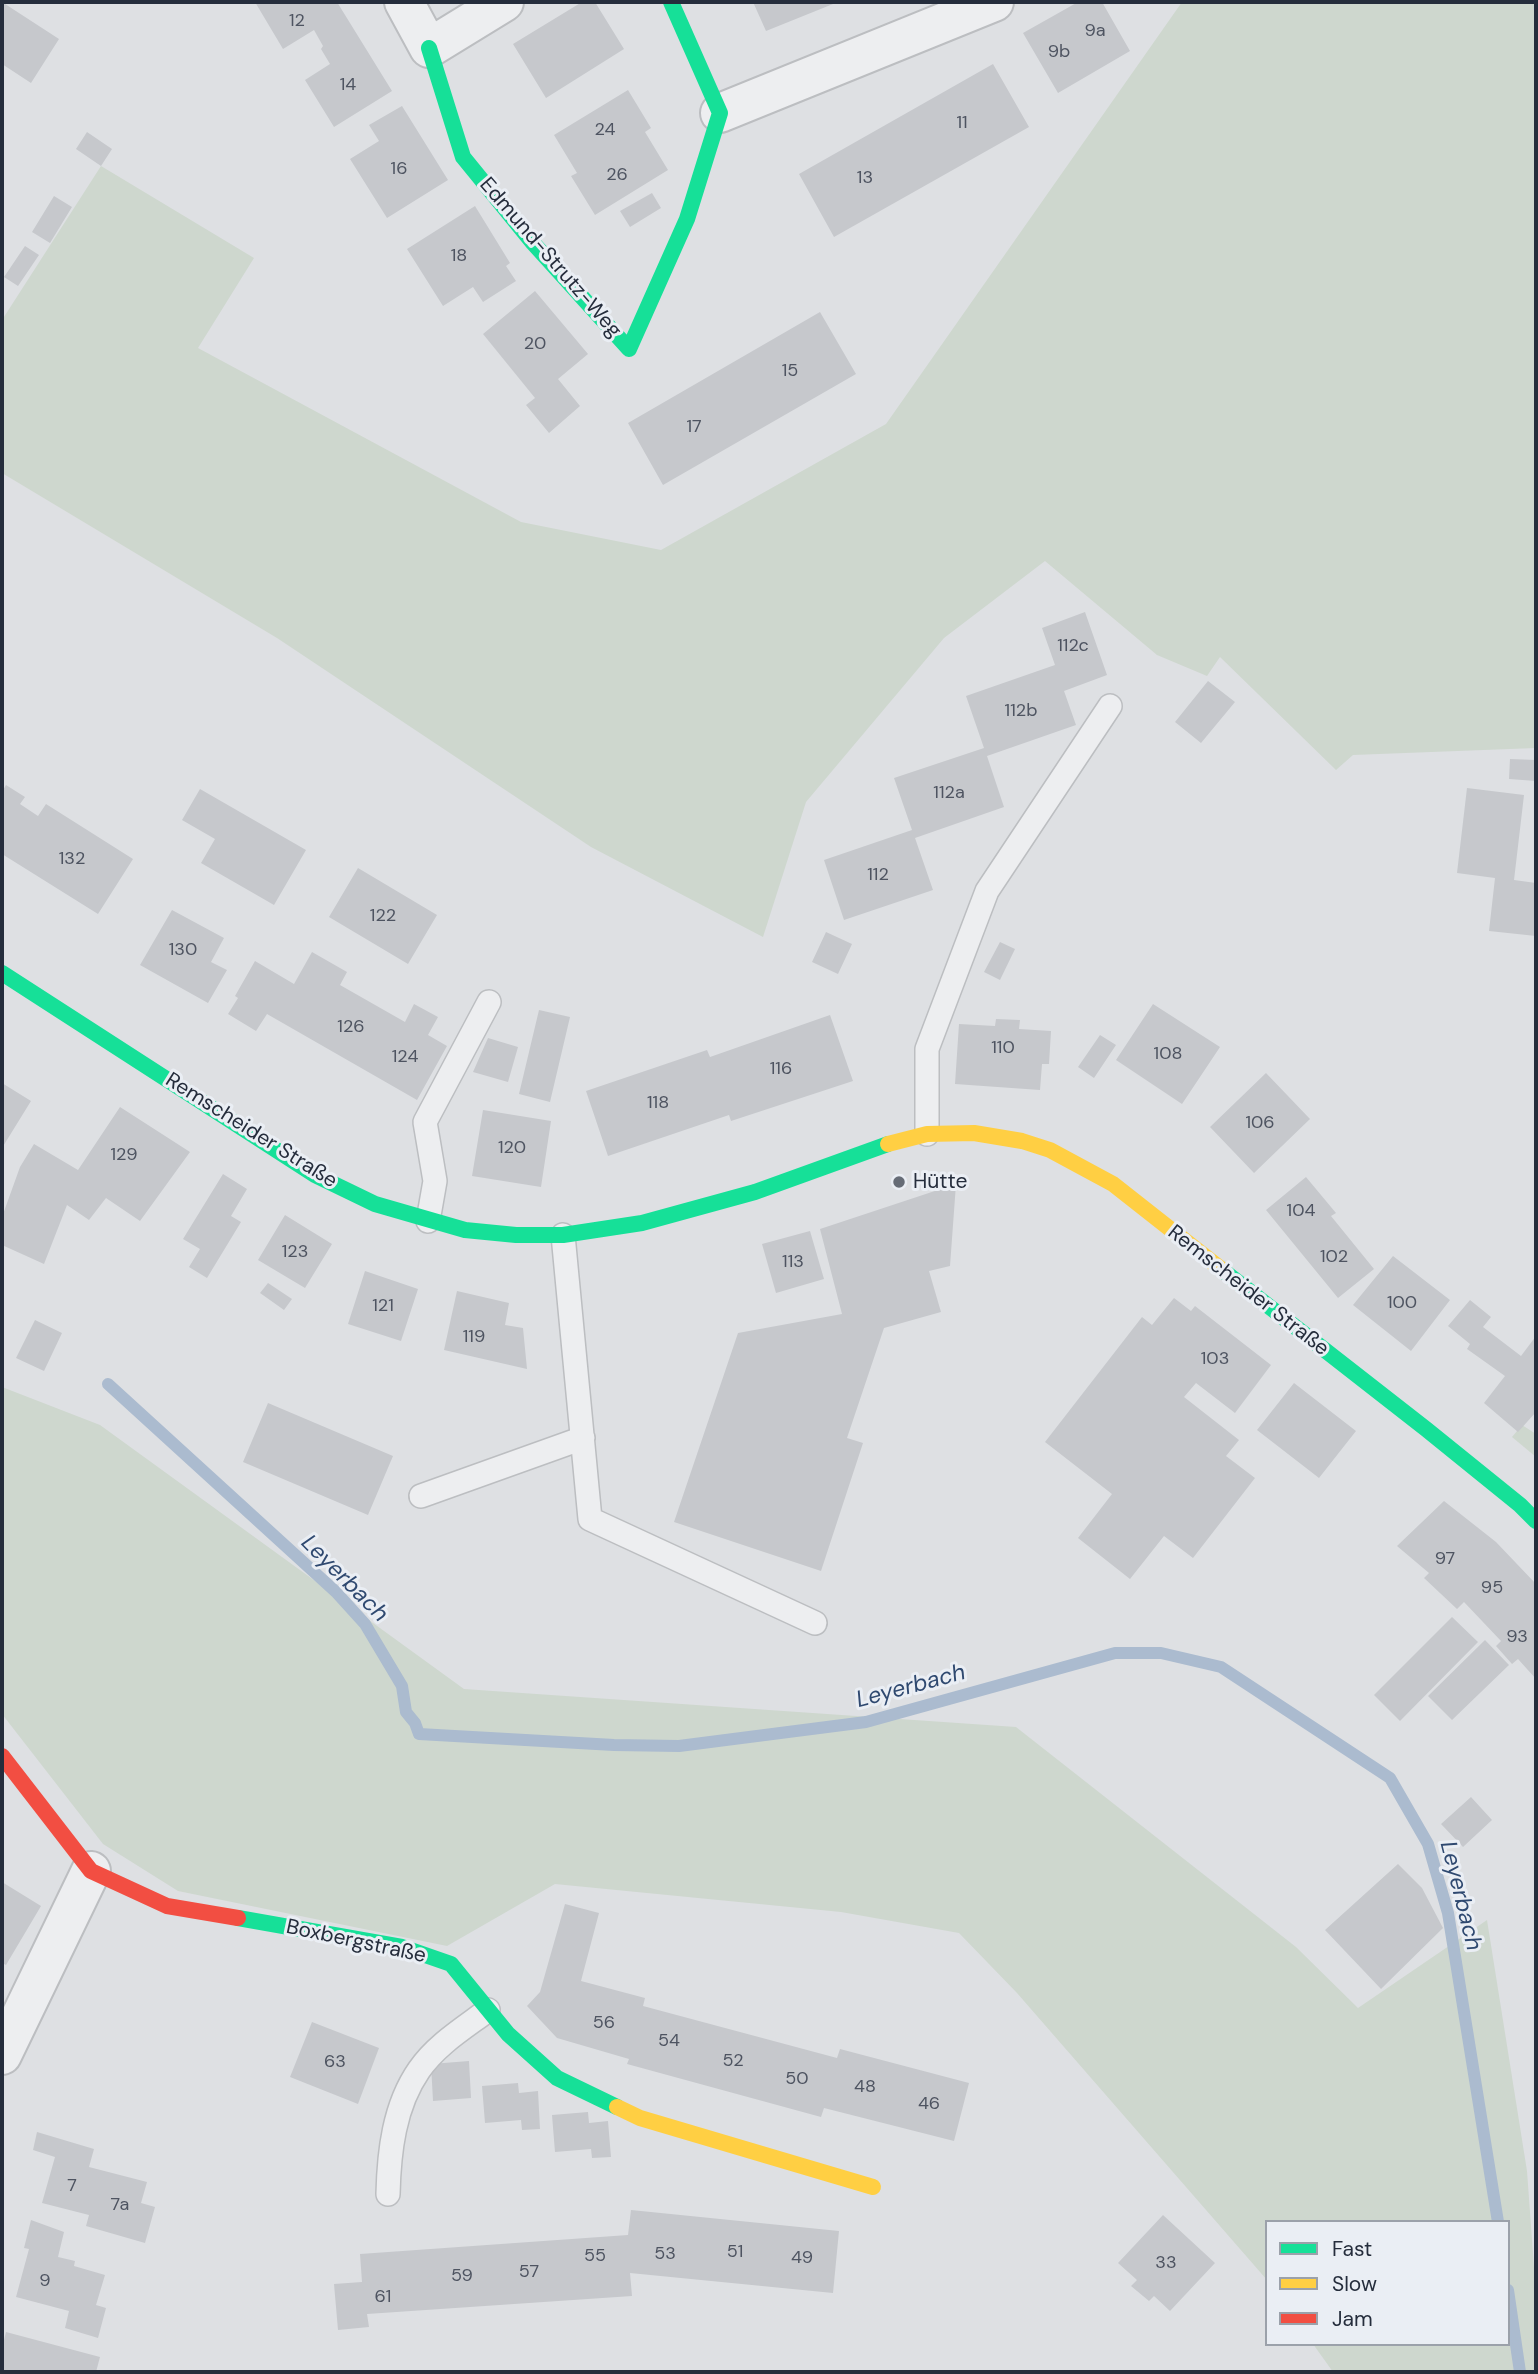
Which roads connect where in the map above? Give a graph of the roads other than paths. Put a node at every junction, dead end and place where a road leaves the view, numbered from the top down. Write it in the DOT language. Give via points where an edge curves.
graph roads {
  1 [pos="404,2"];
  2 [pos="504,2"];
  3 [pos="671,2"];
  4 [pos="994,2"];
  5 [pos="429,48"];
  6 [pos="720,113"];
  7 [pos="1110,706"];
  8 [pos="2,974"];
  9 [pos="489,1002"];
  10 [pos="927,1134"];
  11 [pos="428,1221"];
  12 [pos="563,1235"];
  13 [pos="583,1438"];
  14 [pos="421,1496"];
  15 [pos="1536,1521"];
  16 [pos="815,1623"];
  17 [pos="2,1756"];
  18 [pos="91,1871"];
  19 [pos="488,2010"];
  20 [pos="2,2055"];
  21 [pos="873,2187"];
  22 [pos="388,2194"];
  1 -- 5 [label="street, Edmund-Strutz-Weg"];
  2 -- 5 [label="street"];
  3 -- 6 [label="street"];
  4 -- 6 [label="street"];
  5 -- 6 [label="street, Edmund-Strutz-Weg" via="463,157 629,349 687,219"];
  7 -- 10 [label="lane" via="987,891 927,1049"];
  8 -- 11 [label="street, Remscheider Straße" via="315,1175 375,1204"];
  9 -- 11 [label="lane" via="425,1122 435,1181"];
  10 -- 12 [label="street, Remscheider Straße" via="692,1210"];
  10 -- 15 [label="street, Remscheider Straße" via="974,1133 1022,1141 1050,1150 1113,1184"];
  11 -- 12 [label="street, Remscheider Straße" via="465,1230"];
  12 -- 13 [label="lane"];
  13 -- 14 [label="lane"];
  13 -- 16 [label="lane" via="590,1519"];
  17 -- 18 [label="street, Boxbergstraße"];
  18 -- 19 [label="street, Boxbergstraße" via="167,1906 402,1947 451,1964"];
  18 -- 20 [label="street"];
  19 -- 21 [label="street, Boxbergstraße" via="557,2078 640,2118"];
  19 -- 22 [label="lane" via="447,2040 419,2070 400,2106 389,2159"];
}
